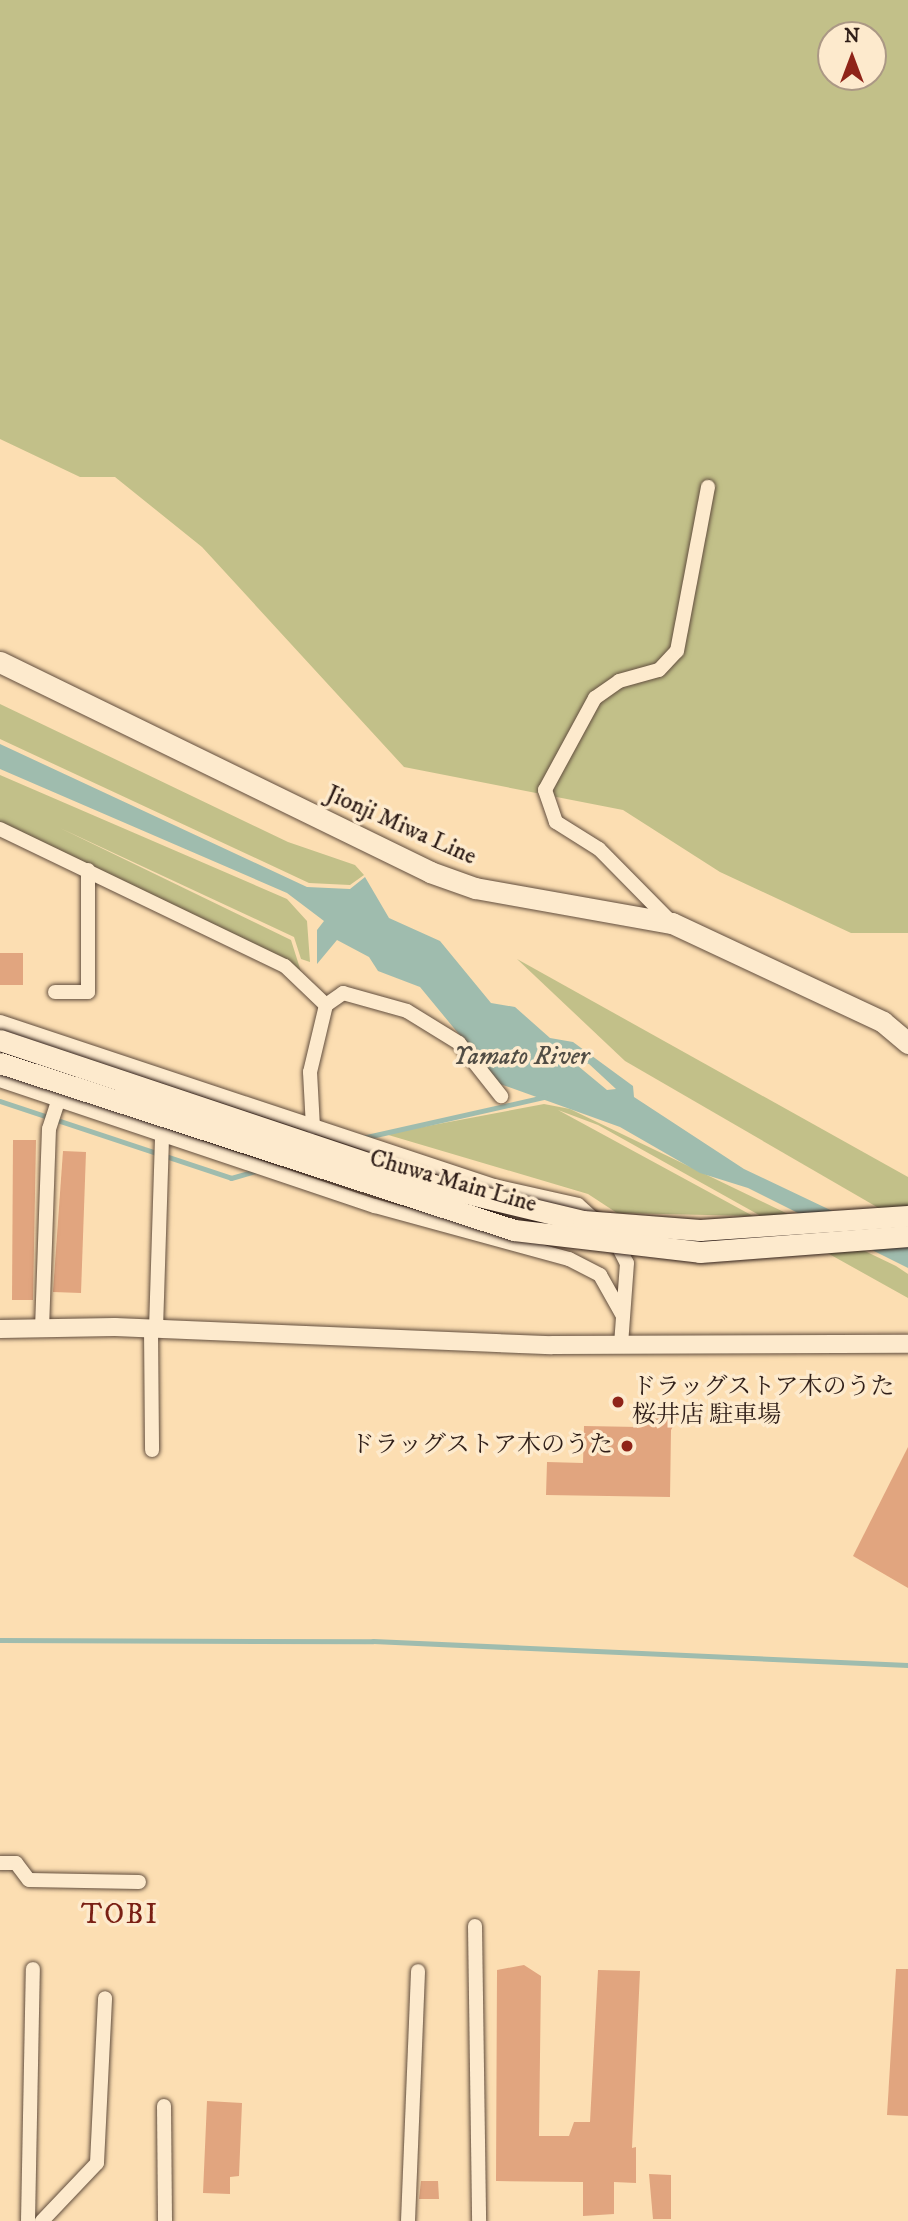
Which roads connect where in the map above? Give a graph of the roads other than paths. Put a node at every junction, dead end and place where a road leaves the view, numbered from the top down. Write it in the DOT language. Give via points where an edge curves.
graph roads {
  1 [pos="708,487"];
  2 [pos="0,662"];
  3 [pos="0,829"];
  4 [pos="88,870"];
  5 [pos="672,923"];
  6 [pos="55,992"];
  7 [pos="326,1005"];
  8 [pos="0,1022"];
  9 [pos="0,1040"];
  10 [pos="908,1043"];
  11 [pos="0,1063"];
  12 [pos="0,1080"];
  13 [pos="501,1096"];
  14 [pos="59,1099"];
  15 [pos="313,1127"];
  16 [pos="162,1134"];
  17 [pos="908,1216"];
  18 [pos="908,1236"];
  19 [pos="622,1314"];
  20 [pos="42,1328"];
  21 [pos="0,1329"];
  22 [pos="154,1329"];
  23 [pos="621,1344"];
  24 [pos="908,1344"];
  25 [pos="152,1450"];
  26 [pos="0,1863"];
  27 [pos="139,1882"];
  28 [pos="475,1926"];
  29 [pos="33,1969"];
  30 [pos="418,1971"];
  31 [pos="105,1998"];
  32 [pos="164,2106"];
  33 [pos="28,2221"];
  34 [pos="42,2221"];
  35 [pos="165,2221"];
  36 [pos="408,2221"];
  37 [pos="479,2221"];
  1 -- 5 [label="street" via="677,651 659,670 620,681 595,698 545,790 556,822 599,849"];
  2 -- 5 [label="main road, Jionji Miwa Line" via="430,872 475,888"];
  3 -- 4 [label="street"];
  4 -- 6 [label="street" via="89,992"];
  4 -- 7 [label="street" via="285,965"];
  5 -- 10 [label="main road, Jionji Miwa Line" via="883,1022"];
  7 -- 13 [label="street" via="343,993 407,1011 459,1043"];
  7 -- 15 [label="street" via="310,1072"];
  8 -- 15 [label="street"];
  9 -- 17 [label="main road, Chuwa Main Line, bridge" via="421,1181 557,1216 700,1230"];
  11 -- 18 [label="main road, Chuwa Main Line, bridge" via="527,1233 700,1252"];
  12 -- 14 [label="street"];
  14 -- 16 [label="street"];
  14 -- 20 [label="street" via="50,1129"];
  15 -- 19 [label="street" via="494,1186 578,1205 614,1238 626,1263"];
  16 -- 19 [label="street" via="375,1206 569,1259 600,1275"];
  16 -- 22 [label="street"];
  19 -- 23 [label="street"];
  20 -- 21 [label="street"];
  20 -- 22 [label="street"];
  22 -- 23 [label="street"];
  22 -- 25 [label="street"];
  23 -- 24 [label="street"];
  26 -- 27 [label="street" via="16,1863 29,1880"];
  28 -- 37 [label="street"];
  29 -- 33 [label="street"];
  30 -- 36 [label="street"];
  31 -- 34 [label="street" via="97,2163"];
  32 -- 35 [label="street"];
}
